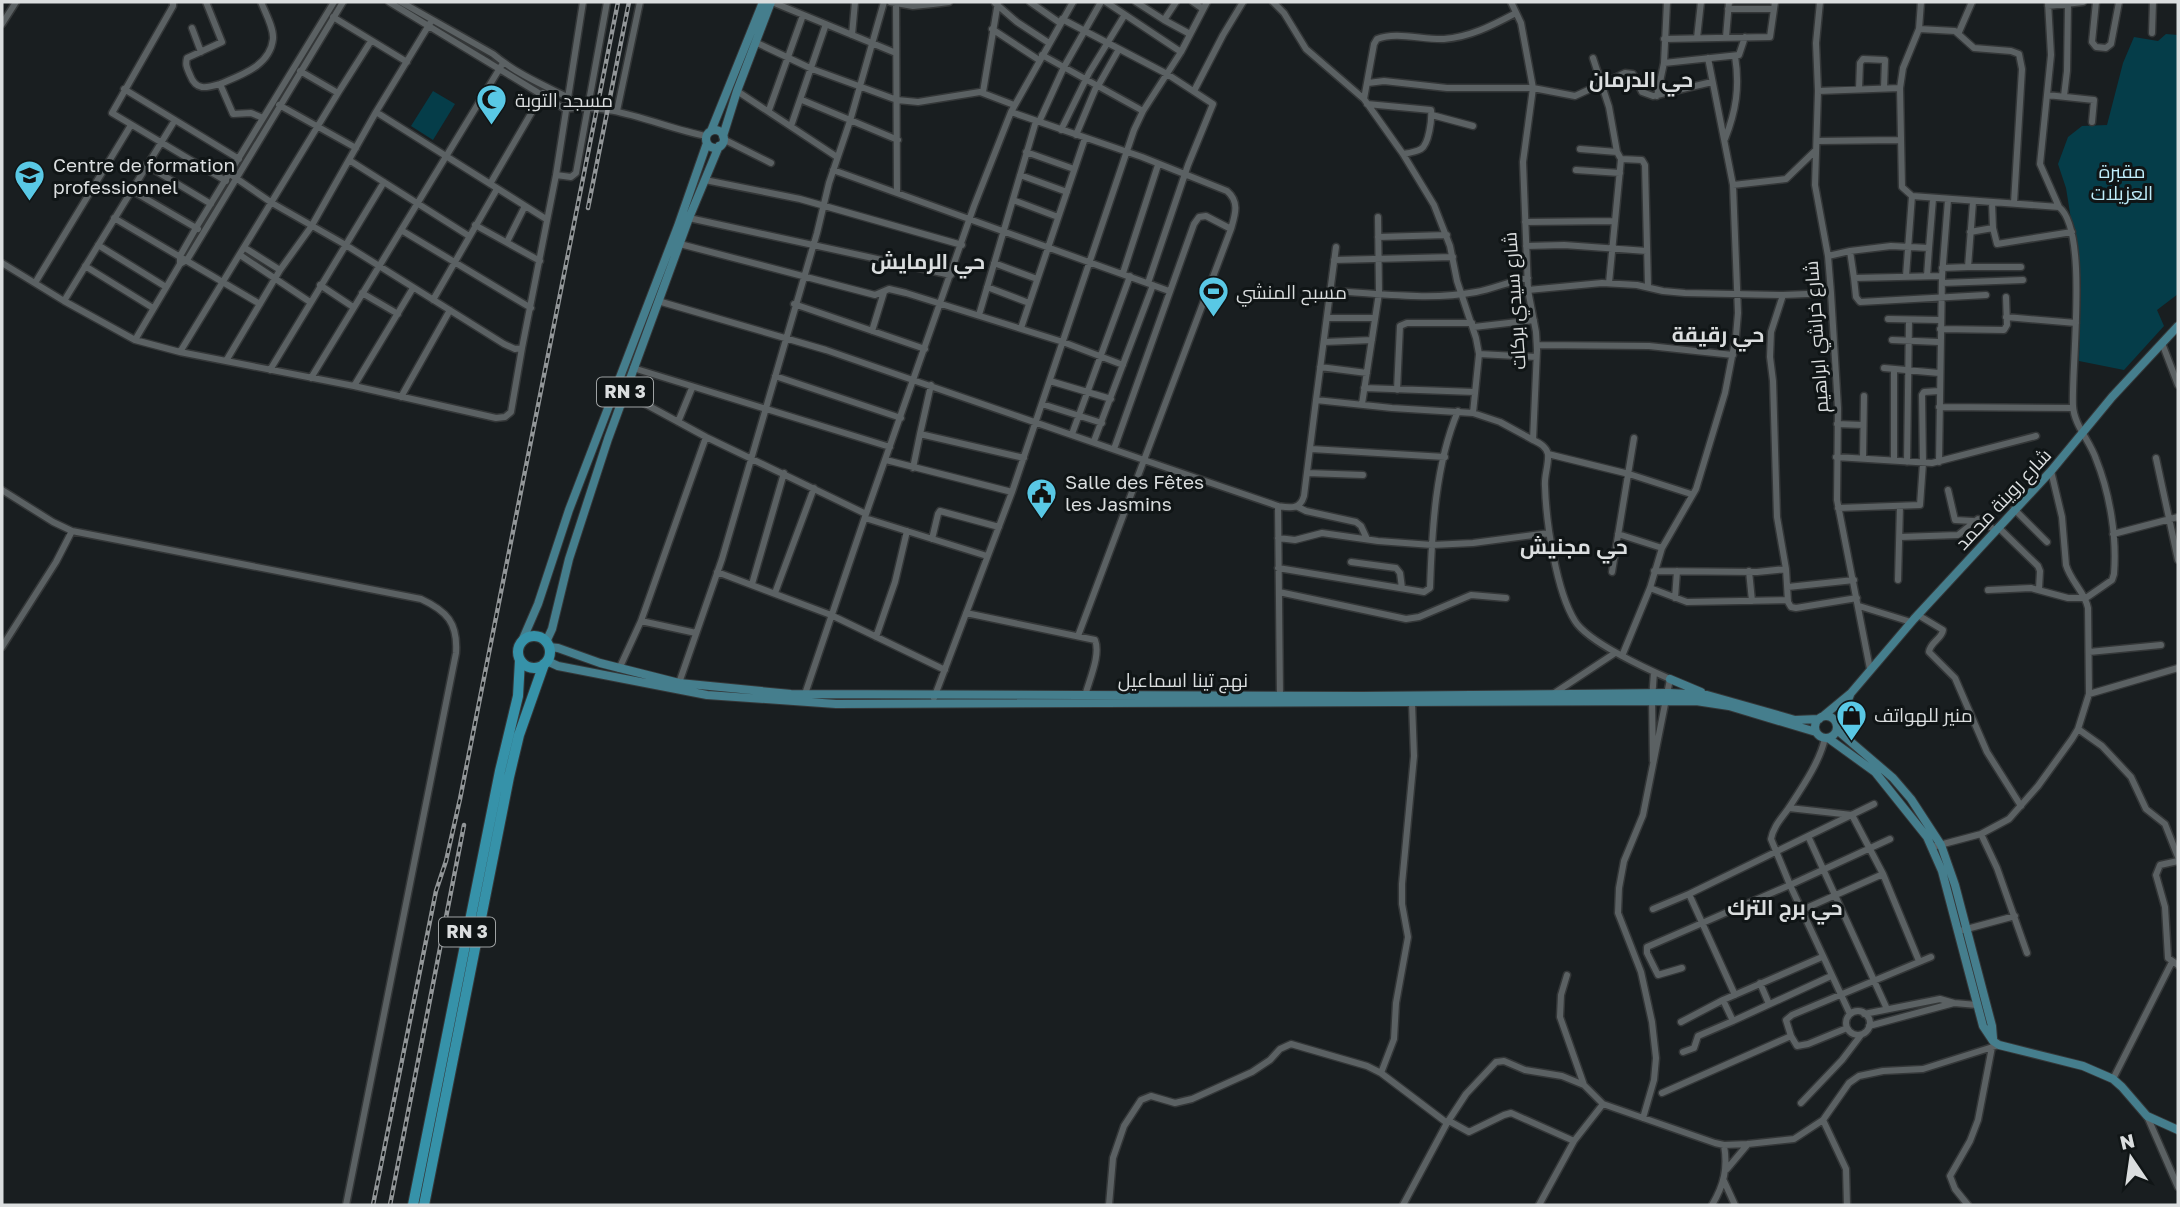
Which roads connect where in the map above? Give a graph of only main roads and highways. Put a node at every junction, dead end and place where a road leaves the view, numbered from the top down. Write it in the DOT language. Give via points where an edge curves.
graph roads {
  1 [pos="763,2"];
  2 [pos="772,2"];
  3 [pos="708,137"];
  4 [pos="722,141"];
  5 [pos="2178,326"];
  6 [pos="522,641"];
  7 [pos="547,644"];
  8 [pos="520,660"];
  9 [pos="545,663"];
  10 [pos="1670,679"];
  11 [pos="1851,693"];
  12 [pos="1707,695"];
  13 [pos="1652,696"];
  14 [pos="1668,696"];
  15 [pos="934,699"];
  16 [pos="1084,699"];
  17 [pos="1820,718"];
  18 [pos="1837,728"];
  19 [pos="1816,732"];
  20 [pos="1826,738"];
  21 [pos="1937,846"];
  22 [pos="1962,930"];
  23 [pos="1995,1044"];
  24 [pos="2178,1130"];
  25 [pos="413,1205"];
  26 [pos="424,1205"];
  1 -- 3 [label="main road, RN 3"];
  2 -- 4 [label="main road, RN 3"];
  3 -- 4 [label="main road" via="711,147"];
  3 -- 4 [label="main road" via="717,130"];
  3 -- 6 [label="main road, RN 3"];
  4 -- 7 [label="main road, RN 3" via="689,218 587,499"];
  5 -- 11 [label="main road, شارع روينة محمد"];
  6 -- 7 [label="highway" via="536,636"];
  6 -- 8 [label="highway"];
  7 -- 9 [label="highway"];
  7 -- 15 [label="main road, نهج تينا اسماعيل" via="619,669 679,683 738,691"];
  8 -- 9 [label="highway" via="531,668"];
  8 -- 25 [label="highway, RN 3" via="518,696"];
  9 -- 15 [label="main road, نهج تينا اسماعيل" via="719,696 836,704"];
  9 -- 26 [label="highway, RN 3" via="509,777"];
  10 -- 12 [label="main road"];
  11 -- 17 [label="main road"];
  11 -- 18 [label="main road"];
  12 -- 14 [label="main road, نهج تينا اسماعيل"];
  12 -- 17 [label="main road, نهج تينا اسماعيل" via="1795,720"];
  13 -- 14 [label="main road, نهج تينا اسماعيل"];
  13 -- 16 [label="main road, نهج تينا اسماعيل"];
  13 -- 16 [label="main road, نهج تينا اسماعيل" via="1412,703"];
  14 -- 19 [label="main road, نهج تينا اسماعيل" via="1715,703"];
  15 -- 16 [label="main road, نهج تينا اسماعيل"];
  17 -- 18 [label="main road" via="1832,718"];
  17 -- 19 [label="main road"];
  18 -- 20 [label="main road" via="1834,736"];
  18 -- 21 [label="main road" via="1911,799"];
  19 -- 20 [label="main road"];
  20 -- 21 [label="main road" via="1875,772"];
  21 -- 22 [label="main road" via="1955,885"];
  22 -- 23 [label="main road"];
  22 -- 23 [label="main road" via="1983,1026"];
  23 -- 24 [label="main road" via="2083,1066 2113,1079 2147,1116"];
}
